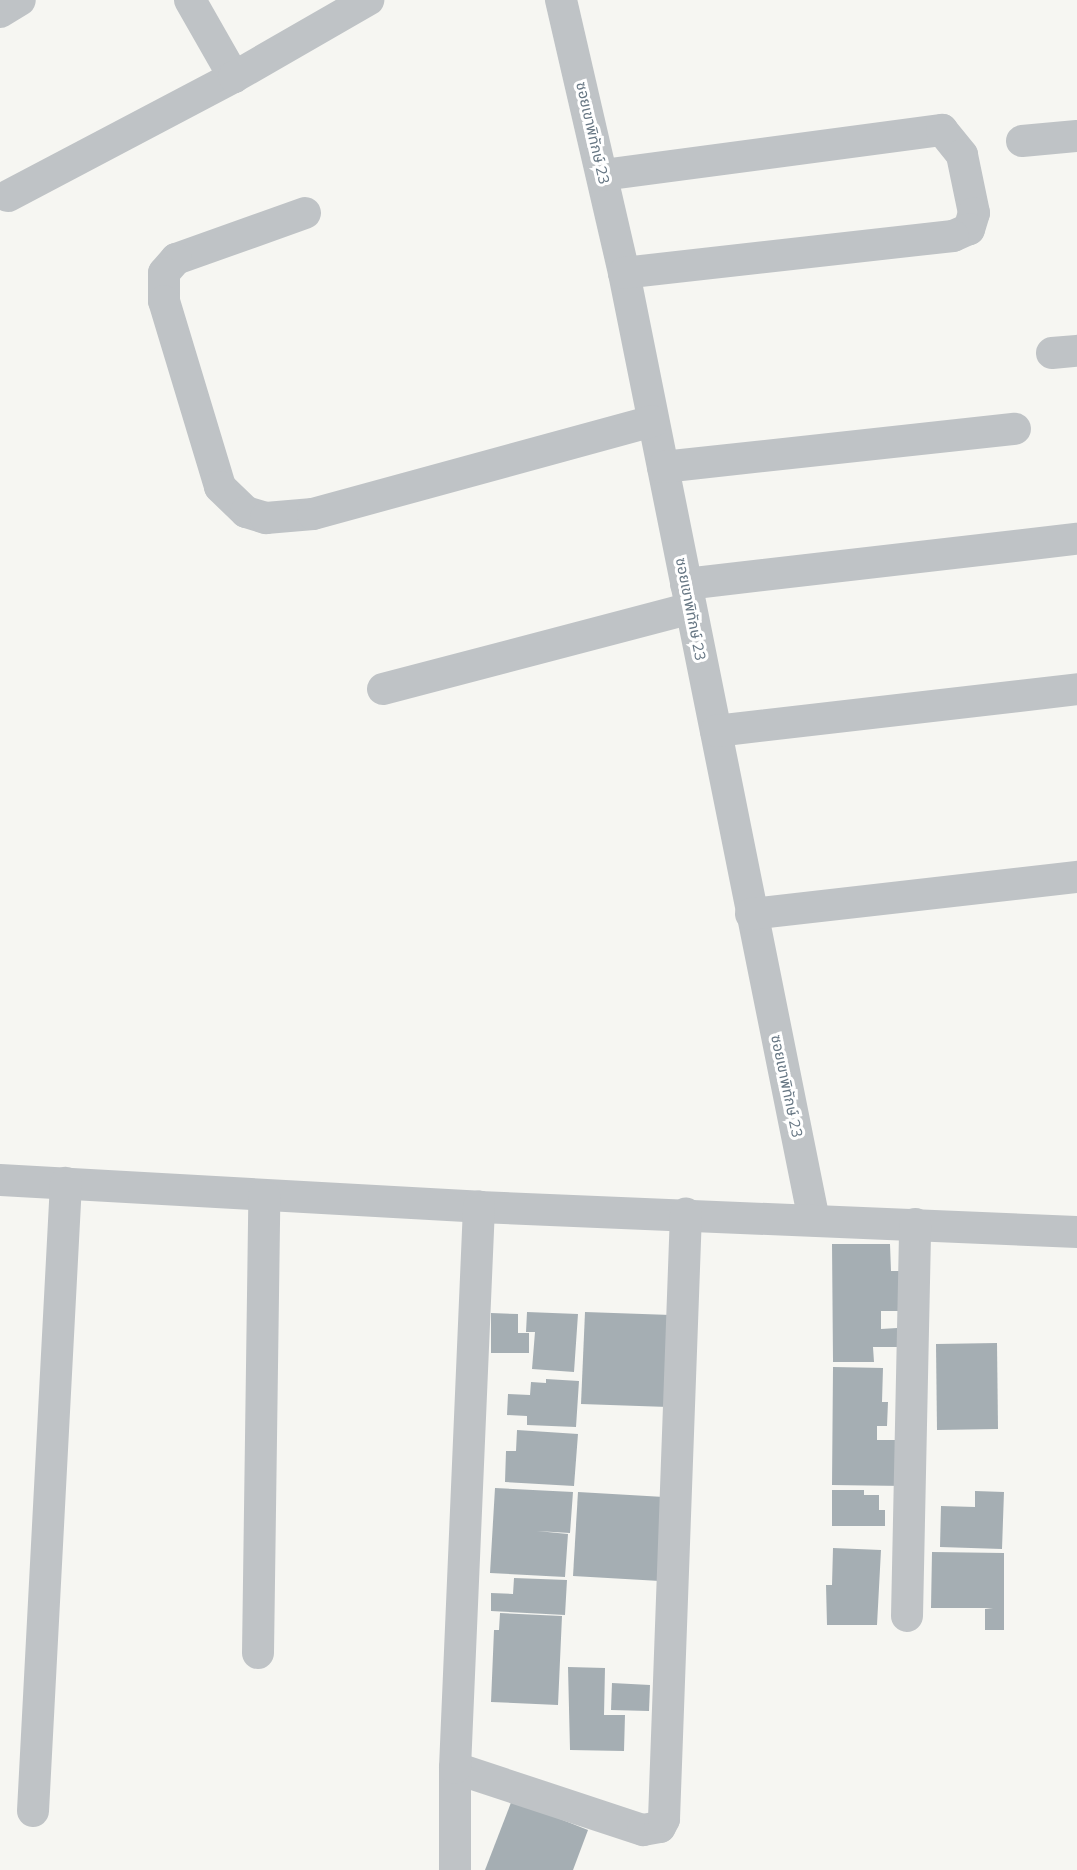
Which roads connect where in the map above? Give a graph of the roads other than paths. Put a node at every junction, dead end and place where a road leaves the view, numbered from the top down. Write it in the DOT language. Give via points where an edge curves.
graph roads {
  1 [pos="20,0"];
  2 [pos="190,0"];
  3 [pos="368,0"];
  4 [pos="561,0"];
  5 [pos="0,12"];
  6 [pos="234,77"];
  7 [pos="1077,136"];
  8 [pos="1022,141"];
  9 [pos="603,175"];
  10 [pos="8,196"];
  11 [pos="304,213"];
  12 [pos="624,273"];
  13 [pos="653,421"];
  14 [pos="1015,429"];
  15 [pos="663,467"];
  16 [pos="1077,539"];
  17 [pos="689,596"];
  18 [pos="384,689"];
  19 [pos="1077,690"];
  20 [pos="716,731"];
  21 [pos="1077,877"];
  22 [pos="751,914"];
  23 [pos="0,1180"];
  24 [pos="66,1183"];
  25 [pos="264,1196"];
  26 [pos="479,1207"];
  27 [pos="686,1213"];
  28 [pos="814,1220"];
  29 [pos="915,1224"];
  30 [pos="1077,1232"];
  31 [pos="907,1616"];
  32 [pos="258,1653"];
  33 [pos="455,1768"];
  34 [pos="33,1811"];
  35 [pos="455,1870"];
  1 -- 5 [label="street"];
  2 -- 6 [label="street"];
  3 -- 6 [label="street"];
  4 -- 9 [label="street, ซอยเขาพิทักษ์ 23"];
  6 -- 10 [label="street"];
  7 -- 8 [label="street"];
  9 -- 12 [label="street, ซอยเขาพิทักษ์ 23"];
  9 -- 12 [label="street" via="942,130 962,155 974,213 969,229 953,236"];
  11 -- 13 [label="street" via="176,259 164,273 164,301 220,487 246,512 266,518 313,514"];
  12 -- 13 [label="street, ซอยเขาพิทักษ์ 23"];
  13 -- 15 [label="street, ซอยเขาพิทักษ์ 23"];
  14 -- 15 [label="street"];
  15 -- 17 [label="street, ซอยเขาพิทักษ์ 23"];
  16 -- 17 [label="street"];
  17 -- 18 [label="street"];
  17 -- 20 [label="street, ซอยเขาพิทักษ์ 23"];
  19 -- 20 [label="street"];
  20 -- 22 [label="street, ซอยเขาพิทักษ์ 23"];
  21 -- 22 [label="street"];
  22 -- 28 [label="street, ซอยเขาพิทักษ์ 23"];
  23 -- 24 [label="street"];
  24 -- 25 [label="street"];
  24 -- 34 [label="street"];
  25 -- 26 [label="street"];
  25 -- 32 [label="street"];
  26 -- 27 [label="street"];
  26 -- 33 [label="street"];
  27 -- 28 [label="street"];
  27 -- 33 [label="street" via="664,1820 660,1827 643,1830"];
  28 -- 29 [label="street"];
  29 -- 30 [label="street"];
  29 -- 31 [label="street"];
  33 -- 35 [label="street"];
}
